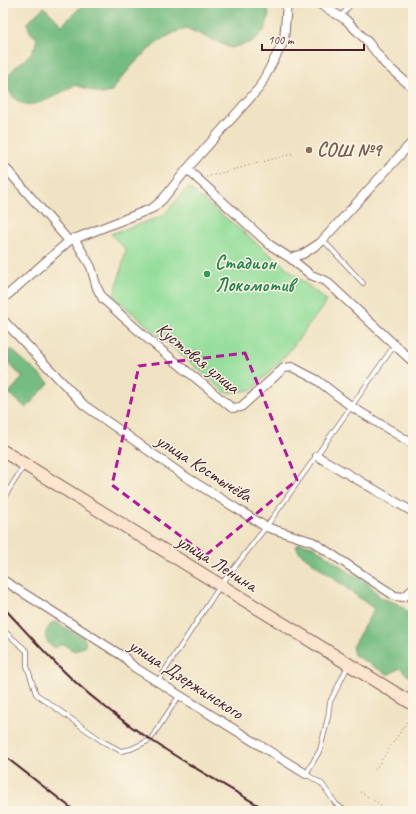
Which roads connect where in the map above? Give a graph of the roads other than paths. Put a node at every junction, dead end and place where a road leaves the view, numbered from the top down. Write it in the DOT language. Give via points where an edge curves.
graph roads {
  1 [pos="287,3"];
  2 [pos="318,3"];
  3 [pos="352,3"];
  4 [pos="341,16"];
  5 [pos="413,88"];
  6 [pos="413,141"];
  7 [pos="3,165"];
  8 [pos="187,169"];
  9 [pos="72,239"];
  10 [pos="323,240"];
  11 [pos="290,258"];
  12 [pos="363,283"];
  13 [pos="3,299"];
  14 [pos="3,320"];
  15 [pos="394,346"];
  16 [pos="413,362"];
  17 [pos="352,407"];
  18 [pos="413,444"];
  19 [pos="3,451"];
  20 [pos="317,456"];
  21 [pos="25,465"];
  22 [pos="3,499"];
  23 [pos="413,512"];
  24 [pos="266,527"];
  25 [pos="3,580"];
  26 [pos="220,586"];
  27 [pos="413,589"];
  28 [pos="3,630"];
  29 [pos="349,665"];
  30 [pos="158,681"];
  31 [pos="180,696"];
  32 [pos="413,704"];
  33 [pos="306,774"];
  34 [pos="345,811"];
  1 -- 8 [label="street" via="284,41 266,77"];
  2 -- 4 [label="street"];
  3 -- 4 [label="lane"];
  4 -- 5 [label="street" via="368,42 385,64"];
  6 -- 10 [label="street"];
  7 -- 9 [label="street"];
  8 -- 9 [label="street" via="153,208"];
  8 -- 11 [label="street" via="270,245"];
  9 -- 13 [label="street"];
  9 -- 17 [label="street, Кустовая улица" via="91,267 103,299 232,408 240,407 288,367 298,369 317,380"];
  10 -- 11 [label="street" via="310,250"];
  10 -- 12 [label="lane"];
  11 -- 15 [label="street" via="311,275 326,281"];
  14 -- 24 [label="street, улица Костычёва" via="84,406 183,475"];
  15 -- 16 [label="street"];
  15 -- 17 [label="lane"];
  17 -- 18 [label="street, Кустовая улица"];
  17 -- 20 [label="lane"];
  19 -- 21 [label="main road, улица Ленина"];
  20 -- 23 [label="street"];
  20 -- 24 [label="lane"];
  21 -- 22 [label="lane"];
  21 -- 26 [label="main road, улица Ленина"];
  24 -- 26 [label="lane"];
  24 -- 27 [label="street, улица Костычёва" via="313,542 395,596 404,597"];
  25 -- 30 [label="street, улица Дзержинского"];
  26 -- 29 [label="main road, улица Ленина"];
  26 -- 30 [label="lane"];
  28 -- 31 [label="lane" via="27,651 27,666 36,694 102,741 121,751 150,740"];
  29 -- 32 [label="main road, улица Ленина"];
  29 -- 33 [label="lane" via="330,702 320,750"];
  30 -- 31 [label="street, улица Дзержинского"];
  31 -- 33 [label="street, улица Дзержинского"];
  33 -- 34 [label="lane, улица Дзержинского" via="322,784 336,804"];
}
